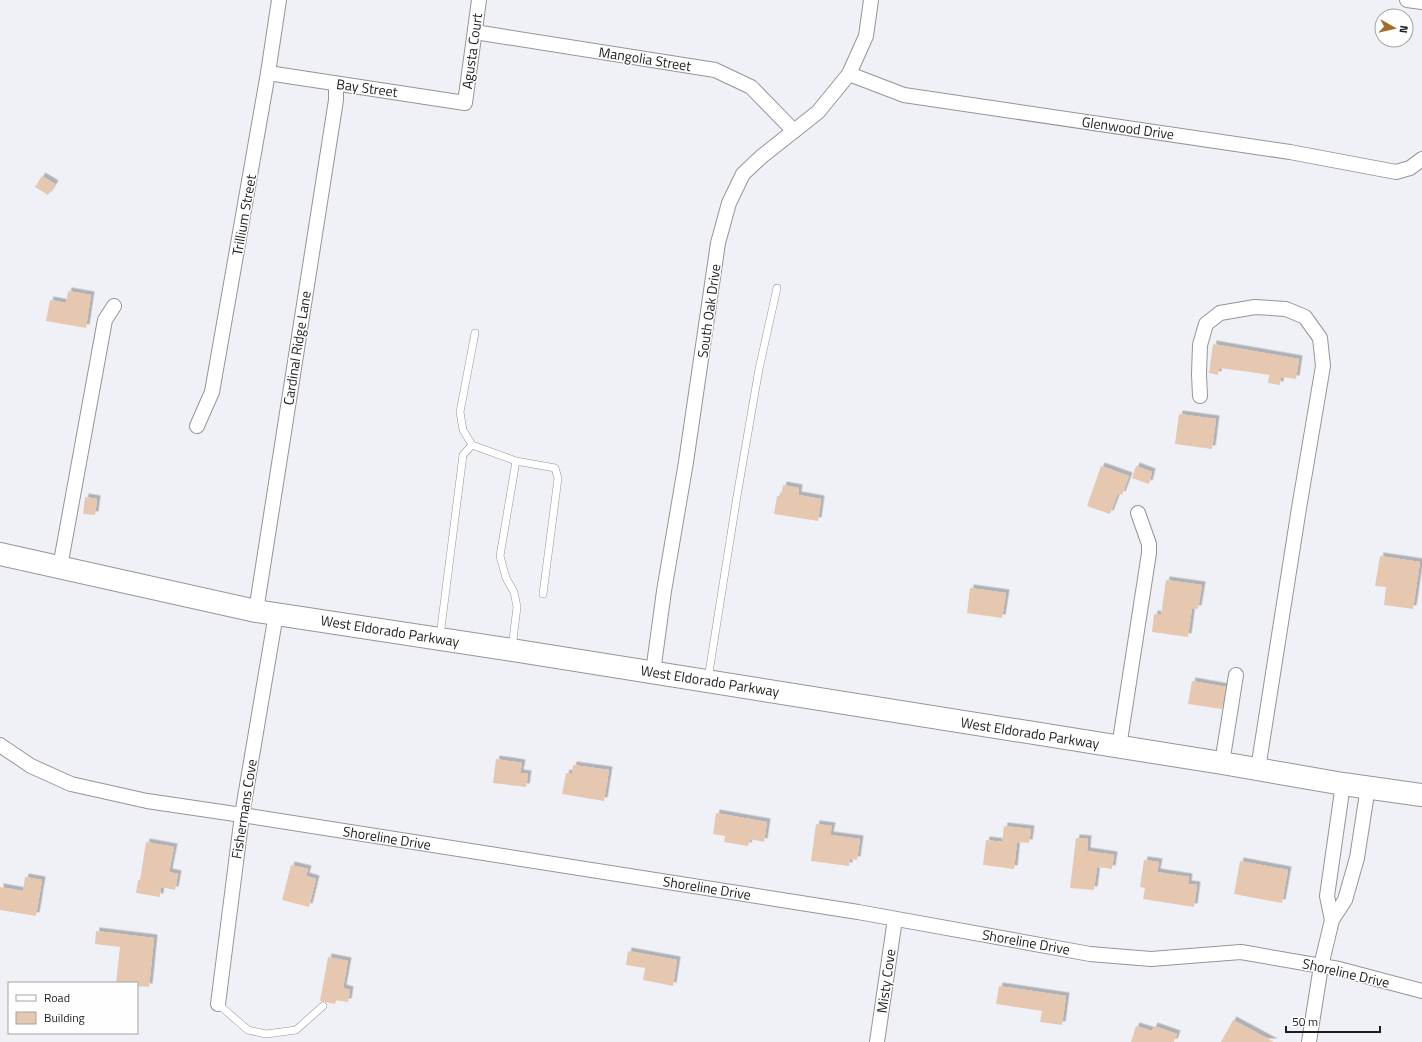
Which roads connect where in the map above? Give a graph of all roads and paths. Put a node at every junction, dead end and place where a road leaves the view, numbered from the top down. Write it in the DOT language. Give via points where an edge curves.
graph roads {
  1 [pos="279,0"];
  2 [pos="479,0"];
  3 [pos="871,0"];
  4 [pos="1407,0"];
  5 [pos="1422,2"];
  6 [pos="475,32"];
  7 [pos="268,73"];
  8 [pos="849,74"];
  9 [pos="336,84"];
  10 [pos="465,102"];
  11 [pos="794,130"];
  12 [pos="1422,158"];
  13 [pos="777,288"];
  14 [pos="114,306"];
  15 [pos="475,334"];
  16 [pos="1200,396"];
  17 [pos="197,426"];
  18 [pos="472,445"];
  19 [pos="516,461"];
  20 [pos="1138,513"];
  21 [pos="0,554"];
  22 [pos="60,567"];
  23 [pos="543,594"];
  24 [pos="266,612"];
  25 [pos="440,639"];
  26 [pos="512,650"];
  27 [pos="653,672"];
  28 [pos="1236,674"];
  29 [pos="708,681"];
  30 [pos="0,745"];
  31 [pos="1119,747"];
  32 [pos="1222,763"];
  33 [pos="1258,769"];
  34 [pos="1343,784"];
  35 [pos="1368,787"];
  36 [pos="1422,795"];
  37 [pos="242,815"];
  38 [pos="895,919"];
  39 [pos="1332,920"];
  40 [pos="1321,966"];
  41 [pos="1422,991"];
  42 [pos="218,1004"];
  43 [pos="323,1006"];
  44 [pos="877,1042"];
  45 [pos="1309,1042"];
  1 -- 7 [label="street, Trillium Street"];
  2 -- 6 [label="street, Agusta Court"];
  3 -- 8 [label="street, South Oak Drive" via="866,36"];
  4 -- 5 [label="street"];
  6 -- 10 [label="street, Agusta Court"];
  6 -- 11 [label="street, Mangolia Street" via="714,70 751,87"];
  7 -- 9 [label="street, Bay Street"];
  7 -- 17 [label="street, Trillium Street" via="212,392"];
  8 -- 11 [label="street, South Oak Drive" via="818,112"];
  8 -- 12 [label="street, Glenwood Drive" via="904,95 1290,152 1396,172 1410,168"];
  9 -- 10 [label="street, Bay Street"];
  9 -- 24 [label="street, Cardinal Ridge Lane" via="336,100"];
  11 -- 27 [label="street, South Oak Drive" via="743,174 729,203 720,236"];
  13 -- 29 [label="lane" via="759,369"];
  14 -- 22 [label="street" via="104,320"];
  15 -- 18 [label="lane" via="460,412 463,430"];
  16 -- 33 [label="street" via="1200,345 1206,324 1220,313 1255,307 1286,309 1305,316 1320,338 1323,366"];
  18 -- 19 [label="lane"];
  18 -- 25 [label="lane" via="463,455"];
  19 -- 23 [label="lane" via="555,468 558,478"];
  19 -- 26 [label="lane" via="500,556 517,607"];
  20 -- 31 [label="street" via="1149,544 1149,553"];
  21 -- 22 [label="main road, West Eldorado Parkway"];
  22 -- 24 [label="main road, West Eldorado Parkway"];
  24 -- 25 [label="main road, West Eldorado Parkway"];
  24 -- 37 [label="street, Fishermans Cove"];
  25 -- 26 [label="main road, West Eldorado Parkway"];
  26 -- 27 [label="main road, West Eldorado Parkway"];
  27 -- 29 [label="main road, West Eldorado Parkway"];
  28 -- 32 [label="street"];
  29 -- 31 [label="main road, West Eldorado Parkway"];
  30 -- 37 [label="street, Shoreline Drive" via="32,766 71,784 147,802"];
  31 -- 32 [label="main road, West Eldorado Parkway"];
  32 -- 33 [label="main road, West Eldorado Parkway"];
  33 -- 34 [label="main road, West Eldorado Parkway"];
  34 -- 35 [label="main road, West Eldorado Parkway"];
  34 -- 39 [label="street" via="1327,896"];
  35 -- 36 [label="main road, West Eldorado Parkway"];
  35 -- 39 [label="street" via="1357,858 1345,900"];
  37 -- 38 [label="street, Shoreline Drive"];
  37 -- 42 [label="street, Fishermans Cove"];
  38 -- 40 [label="street, Shoreline Drive" via="1090,954 1151,959 1241,952"];
  38 -- 44 [label="street, Misty Cove"];
  39 -- 40 [label="street"];
  40 -- 41 [label="street, Shoreline Drive"];
  40 -- 45 [label="street"];
  42 -- 43 [label="lane" via="248,1030 266,1034 296,1030"];
}
